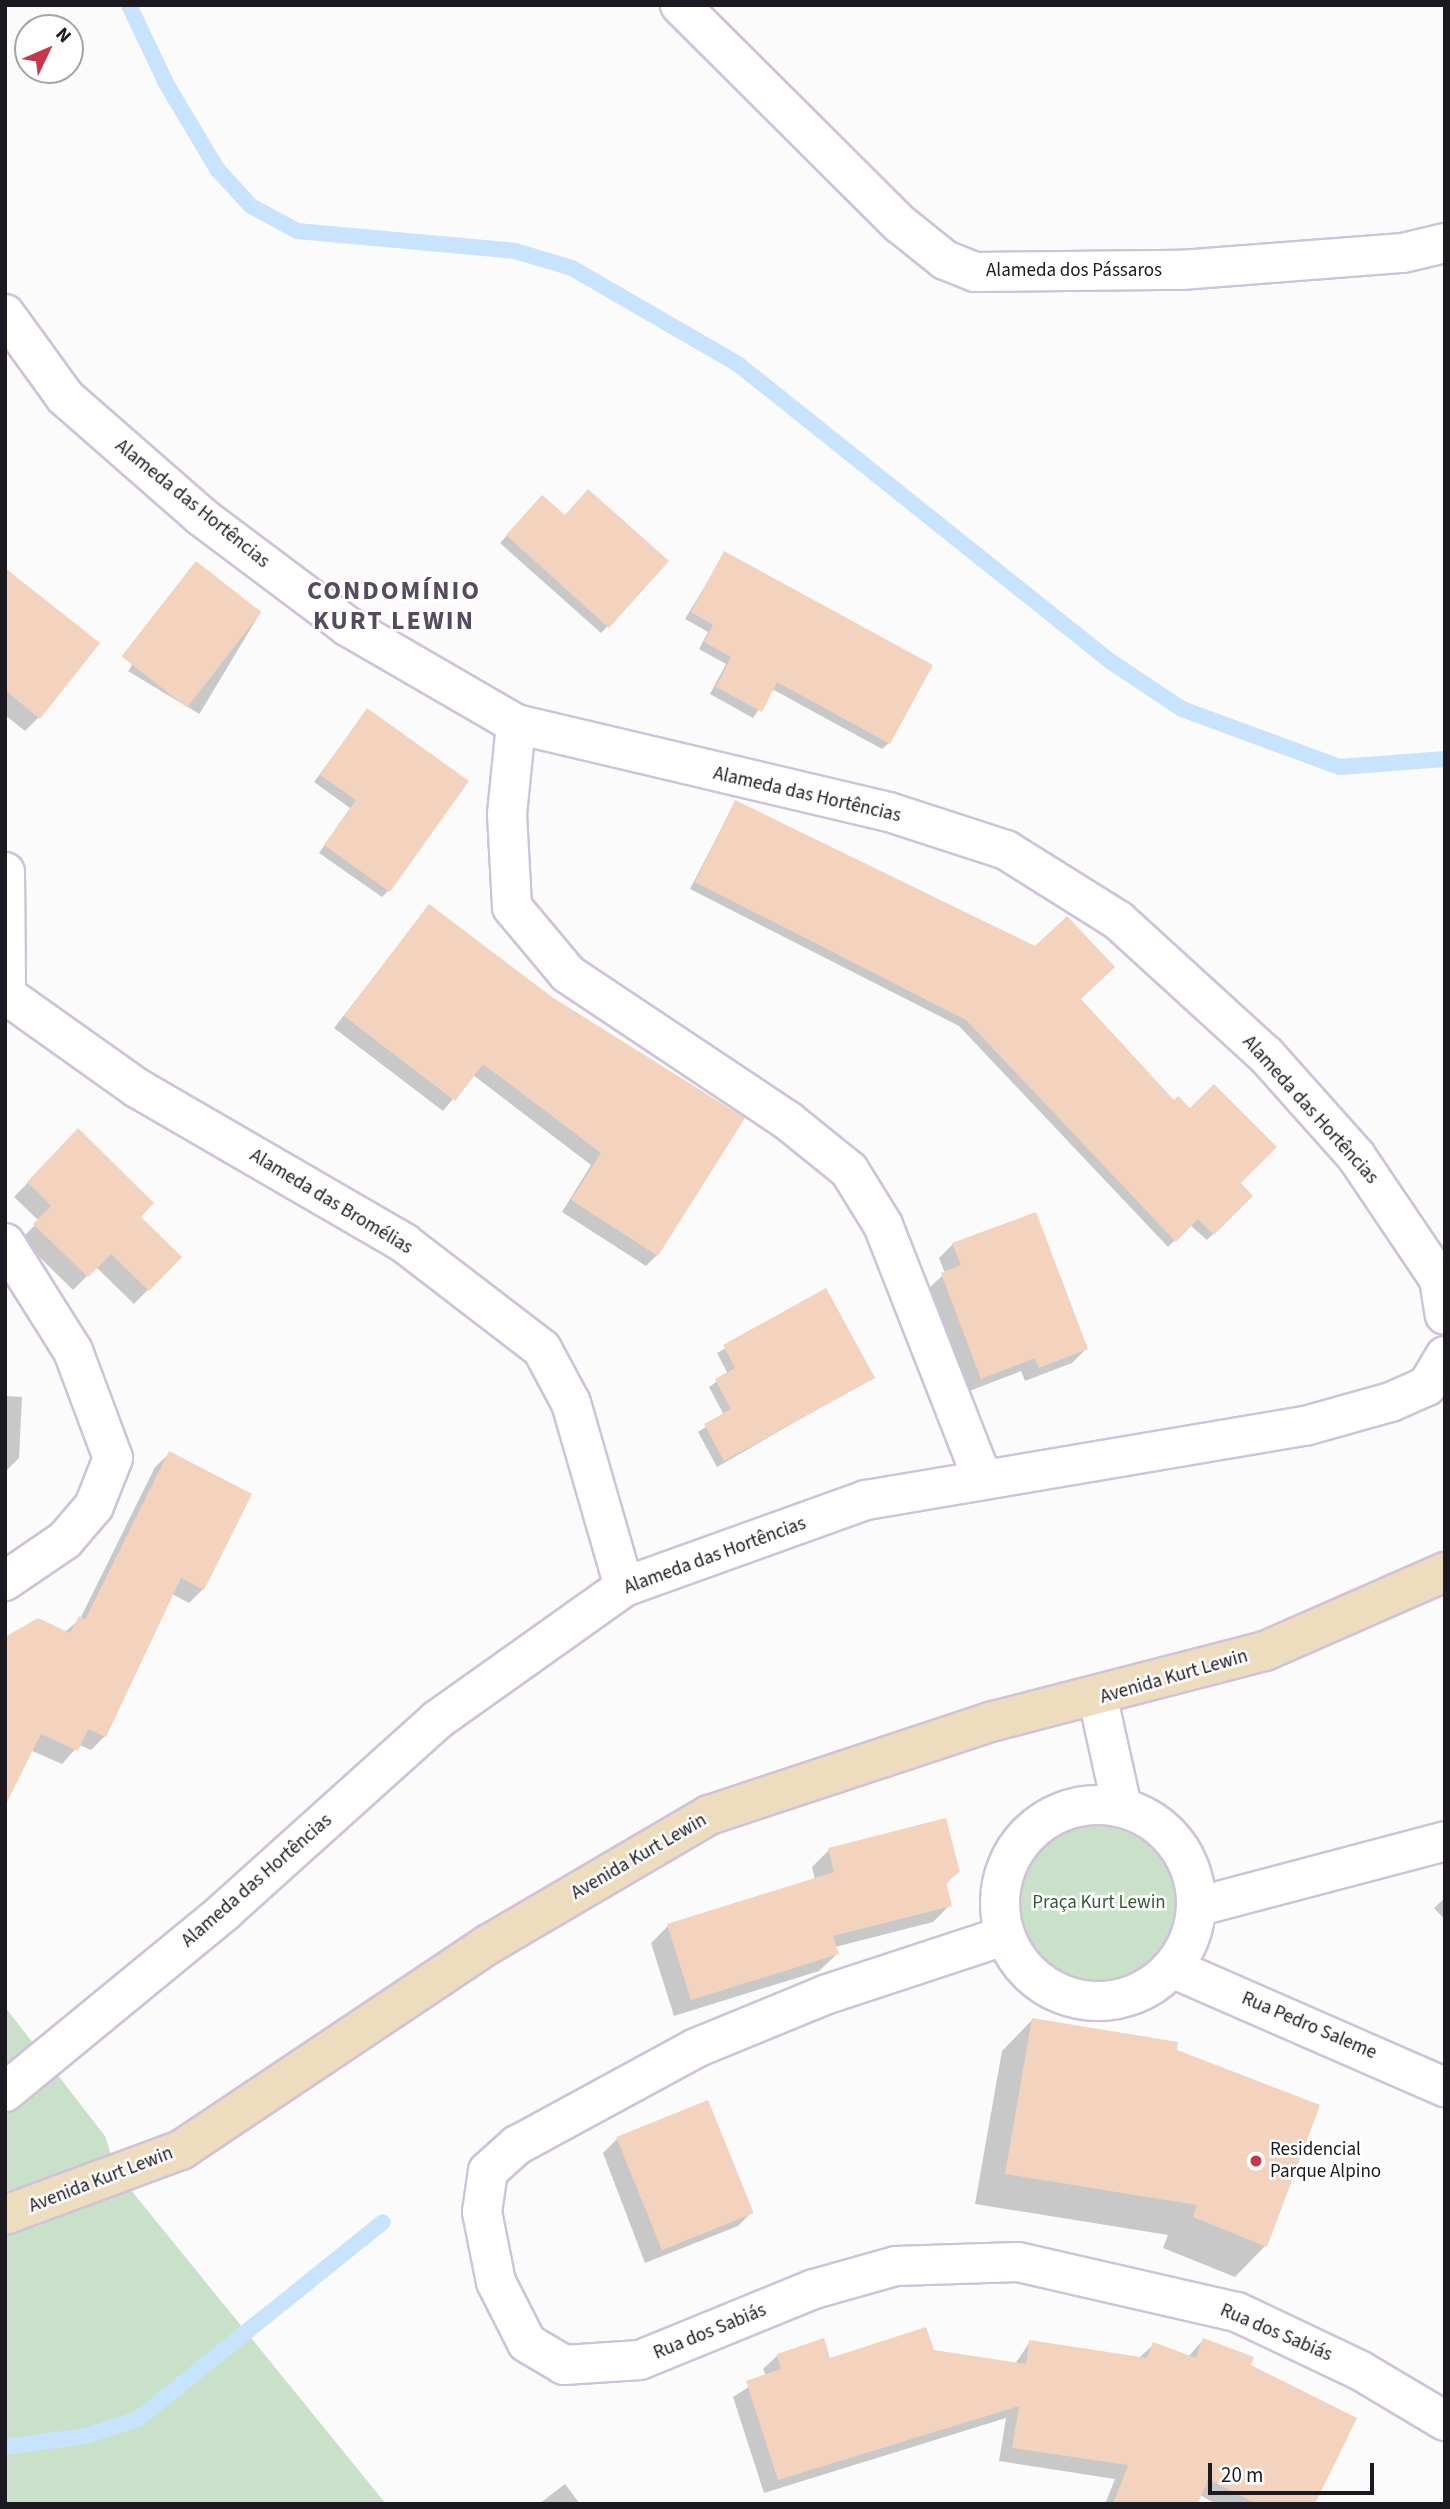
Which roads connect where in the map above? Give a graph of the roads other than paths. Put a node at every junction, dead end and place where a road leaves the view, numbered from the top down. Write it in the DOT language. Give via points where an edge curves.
graph roads {
  1 [pos="680,5"];
  2 [pos="1445,243"];
  3 [pos="5,314"];
  4 [pos="516,724"];
  5 [pos="5,872"];
  6 [pos="6,996"];
  7 [pos="5,1243"];
  8 [pos="1445,1315"];
  9 [pos="1445,1356"];
  10 [pos="982,1478"];
  11 [pos="1445,1572"];
  12 [pos="5,1581"];
  13 [pos="624,1587"];
  14 [pos="1098,1699"];
  15 [pos="1122,1807"];
  16 [pos="1445,1841"];
  17 [pos="1196,1907"];
  18 [pos="1004,1936"];
  19 [pos="1172,1968"];
  20 [pos="1445,2087"];
  21 [pos="5,2092"];
  22 [pos="5,2215"];
  23 [pos="1445,2421"];
  1 -- 2 [label="street, Alameda dos Pássaros" via="900,223 945,260 975,272 1181,270 1403,253"];
  3 -- 4 [label="street, Alameda das Hortências" via="65,397 202,517 348,626"];
  4 -- 8 [label="street, Alameda das Hortências" via="889,812 1006,850 1119,921 1266,1055 1356,1156 1439,1279"];
  4 -- 10 [label="street" via="507,814 512,907 568,974 786,1120 849,1170 883,1225"];
  5 -- 6 [label="street, Alameda das Bromélias"];
  6 -- 13 [label="street, Alameda das Bromélias" via="137,1088 404,1243 542,1349 571,1403"];
  7 -- 12 [label="street" via="73,1351 113,1458 87,1515 65,1540"];
  9 -- 10 [label="street, Alameda das Hortências" via="1427,1386 1305,1426"];
  10 -- 13 [label="street, Alameda das Hortências" via="866,1500"];
  11 -- 14 [label="main road, Avenida Kurt Lewin" via="1265,1651"];
  13 -- 21 [label="street, Alameda das Hortências" via="436,1720 225,1910"];
  14 -- 15 [label="street"];
  14 -- 22 [label="main road, Avenida Kurt Lewin" via="981,1725 709,1815 489,1944 181,2150"];
  15 -- 17 [label="street" via="1152,1821 1176,1844 1192,1873"];
  15 -- 18 [label="street" via="1091,1804 1035,1826 1003,1876"];
  16 -- 17 [label="street"];
  17 -- 19 [label="street" via="1190,1940"];
  18 -- 19 [label="street" via="1039,1983 1094,2002 1123,1999"];
  18 -- 23 [label="street, Rua dos Sabiás" via="825,1995 696,2048 517,2144 488,2171 482,2212 496,2282 527,2343 564,2365 640,2360 814,2289 896,2266 1018,2262 1237,2312 1361,2371"];
  19 -- 20 [label="street, Rua Pedro Saleme"];
}
